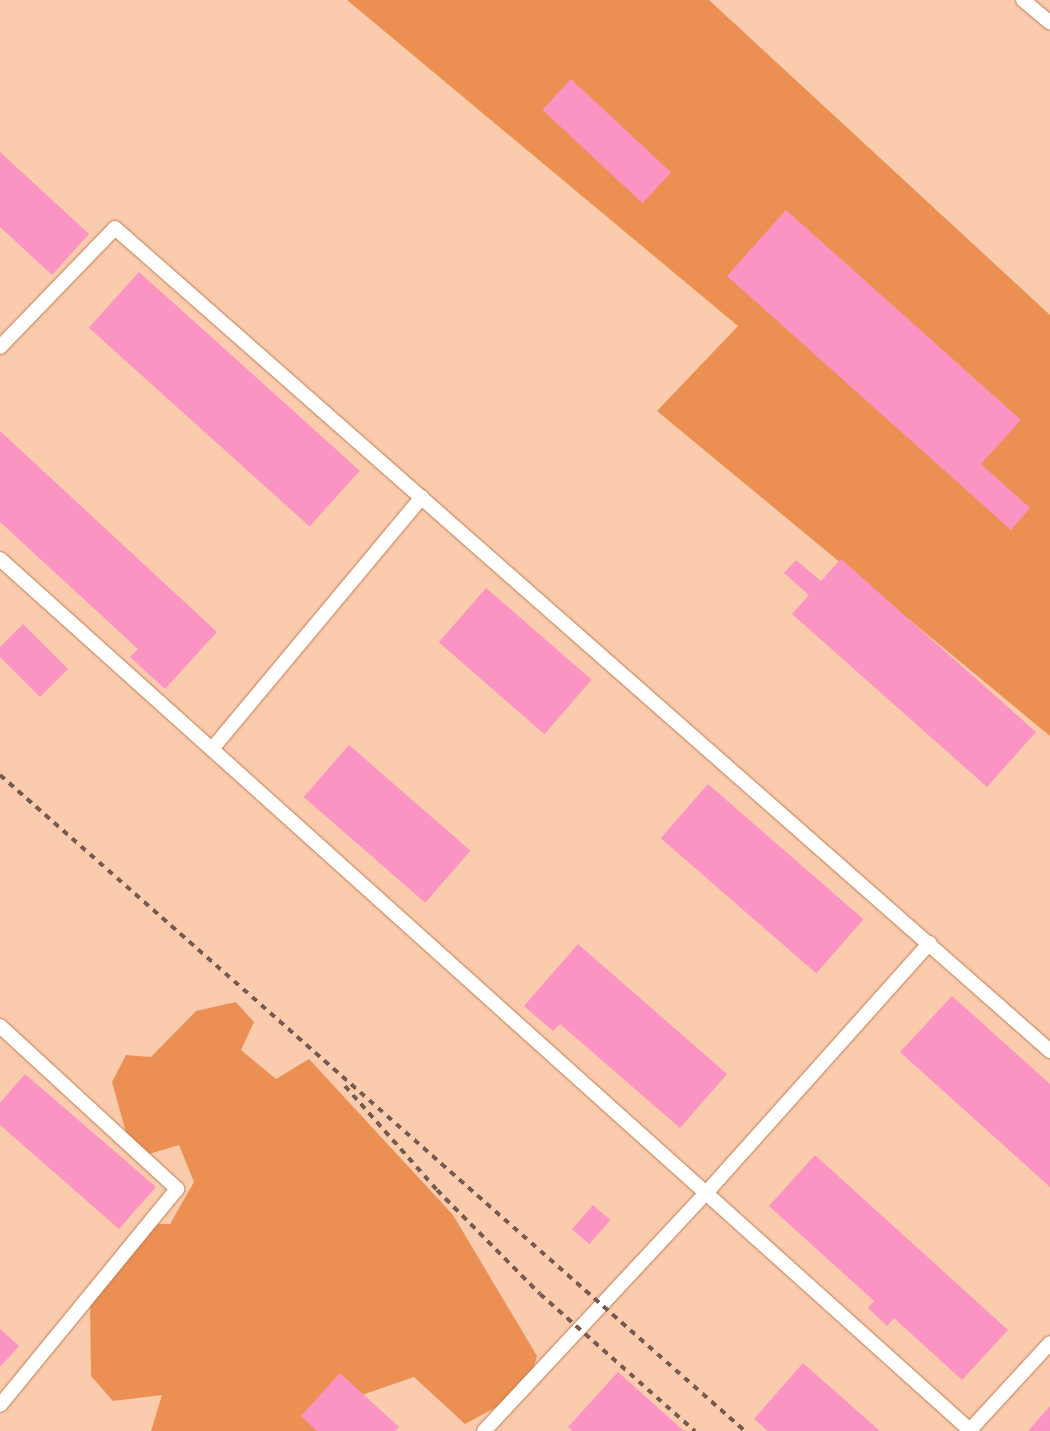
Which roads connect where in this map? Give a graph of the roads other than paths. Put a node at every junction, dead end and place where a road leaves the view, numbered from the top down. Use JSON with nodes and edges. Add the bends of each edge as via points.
{"nodes":[{"id":1,"x":1023,"y":0,"type":"edge"},
{"id":2,"x":1050,"y":23,"type":"edge"},
{"id":3,"x":0,"y":347,"type":"edge"},
{"id":4,"x":422,"y":497,"type":"junction"},
{"id":5,"x":0,"y":559,"type":"edge"},
{"id":6,"x":212,"y":749,"type":"junction"},
{"id":7,"x":930,"y":943,"type":"junction"},
{"id":8,"x":0,"y":1026,"type":"edge"},
{"id":9,"x":1050,"y":1051,"type":"edge"},
{"id":10,"x":707,"y":1192,"type":"junction"},
{"id":11,"x":1050,"y":1343,"type":"edge"},
{"id":12,"x":0,"y":1405,"type":"edge"},
{"id":13,"x":484,"y":1431,"type":"edge"},
{"id":14,"x":970,"y":1431,"type":"edge"}],
"edges":[{"from":1,"to":2,"type":"lane"},
{"from":3,"to":4,"type":"lane","via":[[115,228]]},
{"from":4,"to":6,"type":"lane"},
{"from":4,"to":7,"type":"lane"},
{"from":5,"to":6,"type":"lane"},
{"from":6,"to":10,"type":"lane"},
{"from":7,"to":9,"type":"lane"},
{"from":7,"to":10,"type":"lane"},
{"from":8,"to":12,"type":"lane","via":[[178,1189]]},
{"from":10,"to":13,"type":"lane"},
{"from":10,"to":14,"type":"lane"},
{"from":11,"to":14,"type":"lane"}]}
